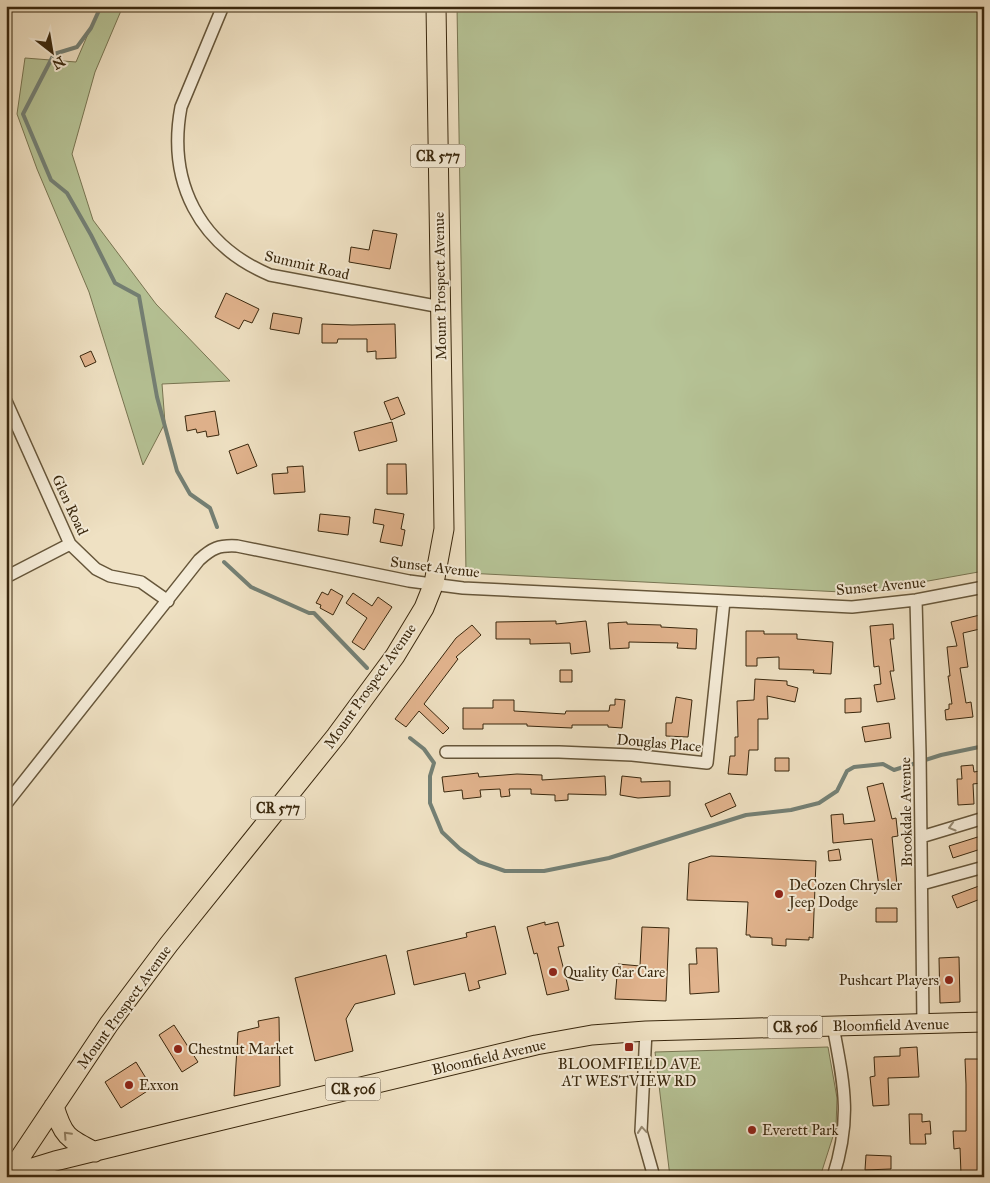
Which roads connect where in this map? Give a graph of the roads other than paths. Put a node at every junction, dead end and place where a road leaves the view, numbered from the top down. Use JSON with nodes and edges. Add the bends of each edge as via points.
{"nodes":[{"id":1,"x":223,"y":6,"type":"edge"},
{"id":2,"x":436,"y":6,"type":"edge"},
{"id":3,"x":441,"y":307,"type":"junction"},
{"id":4,"x":6,"y":401,"type":"edge"},
{"id":5,"x":70,"y":544,"type":"junction"},
{"id":6,"x":6,"y":577,"type":"edge"},
{"id":7,"x":434,"y":583,"type":"junction"},
{"id":8,"x":984,"y":587,"type":"edge"},
{"id":9,"x":916,"y":600,"type":"junction"},
{"id":10,"x":168,"y":601,"type":"junction"},
{"id":11,"x":724,"y":601,"type":"junction"},
{"id":12,"x":446,"y":752,"type":"dead end"},
{"id":13,"x":6,"y":804,"type":"edge"},
{"id":14,"x":984,"y":818,"type":"edge"},
{"id":15,"x":921,"y":836,"type":"junction"},
{"id":16,"x":984,"y":867,"type":"edge"},
{"id":17,"x":922,"y":884,"type":"junction"},
{"id":18,"x":984,"y":1022,"type":"edge"},
{"id":19,"x":923,"y":1024,"type":"junction"},
{"id":20,"x":833,"y":1026,"type":"junction"},
{"id":21,"x":646,"y":1031,"type":"junction"},
{"id":22,"x":54,"y":1106,"type":"junction"},
{"id":23,"x":95,"y":1152,"type":"junction"},
{"id":24,"x":7,"y":1176,"type":"edge"},
{"id":25,"x":654,"y":1177,"type":"edge"},
{"id":26,"x":833,"y":1177,"type":"edge"}],
"edges":[{"from":1,"to":3,"type":"street","name":"Summit Road","via":[[181,107],[177,129],[182,181],[202,222],[232,254],[270,275]]},
{"from":2,"to":3,"type":"main road","name":"Mount Prospect Avenue","number":"CR 577"},
{"from":3,"to":7,"type":"main road","name":"Mount Prospect Avenue","number":"CR 577","via":[[444,529]]},
{"from":4,"to":5,"type":"street","name":"Glen Road"},
{"from":5,"to":6,"type":"street"},
{"from":5,"to":10,"type":"street","name":"Glen Road","via":[[96,569],[110,576],[141,582]]},
{"from":7,"to":10,"type":"street","name":"Sunset Avenue","via":[[228,546],[209,550]]},
{"from":7,"to":11,"type":"street","name":"Sunset Avenue","via":[[462,588]]},
{"from":7,"to":22,"type":"main road","name":"Mount Prospect Avenue","number":"CR 577","via":[[424,608],[395,656],[336,736],[163,951]]},
{"from":8,"to":9,"type":"street","name":"Sunset Avenue"},
{"from":9,"to":11,"type":"street","name":"Sunset Avenue","via":[[852,607]]},
{"from":9,"to":15,"type":"street","name":"Brookdale Avenue"},
{"from":10,"to":13,"type":"street","name":"Sunset Avenue"},
{"from":11,"to":12,"type":"street","name":"Douglas Place","via":[[707,763],[632,755]]},
{"from":14,"to":15,"type":"street","one_way":true},
{"from":15,"to":17,"type":"street","name":"Brookdale Avenue"},
{"from":16,"to":17,"type":"street"},
{"from":17,"to":19,"type":"street","name":"Brookdale Avenue"},
{"from":18,"to":19,"type":"main road","name":"Bloomfield Avenue","number":"CR 506"},
{"from":19,"to":20,"type":"main road","name":"Bloomfield Avenue","number":"CR 506"},
{"from":20,"to":21,"type":"main road","name":"Bloomfield Avenue","number":"CR 506"},
{"from":20,"to":26,"type":"street","via":[[846,1105],[842,1146]]},
{"from":21,"to":23,"type":"main road","name":"Bloomfield Avenue","number":"CR 506","via":[[592,1035],[536,1045]]},
{"from":25,"to":21,"type":"street","one_way":true,"via":[[641,1131]]},
{"from":23,"to":22,"type":"main road","one_way":true,"via":[[73,1141],[63,1131]]},
{"from":22,"to":24,"type":"main road","name":"Mount Prospect Avenue","number":"CR 577"},
{"from":23,"to":24,"type":"main road","name":"Bloomfield Avenue","number":"CR 506"}]}
